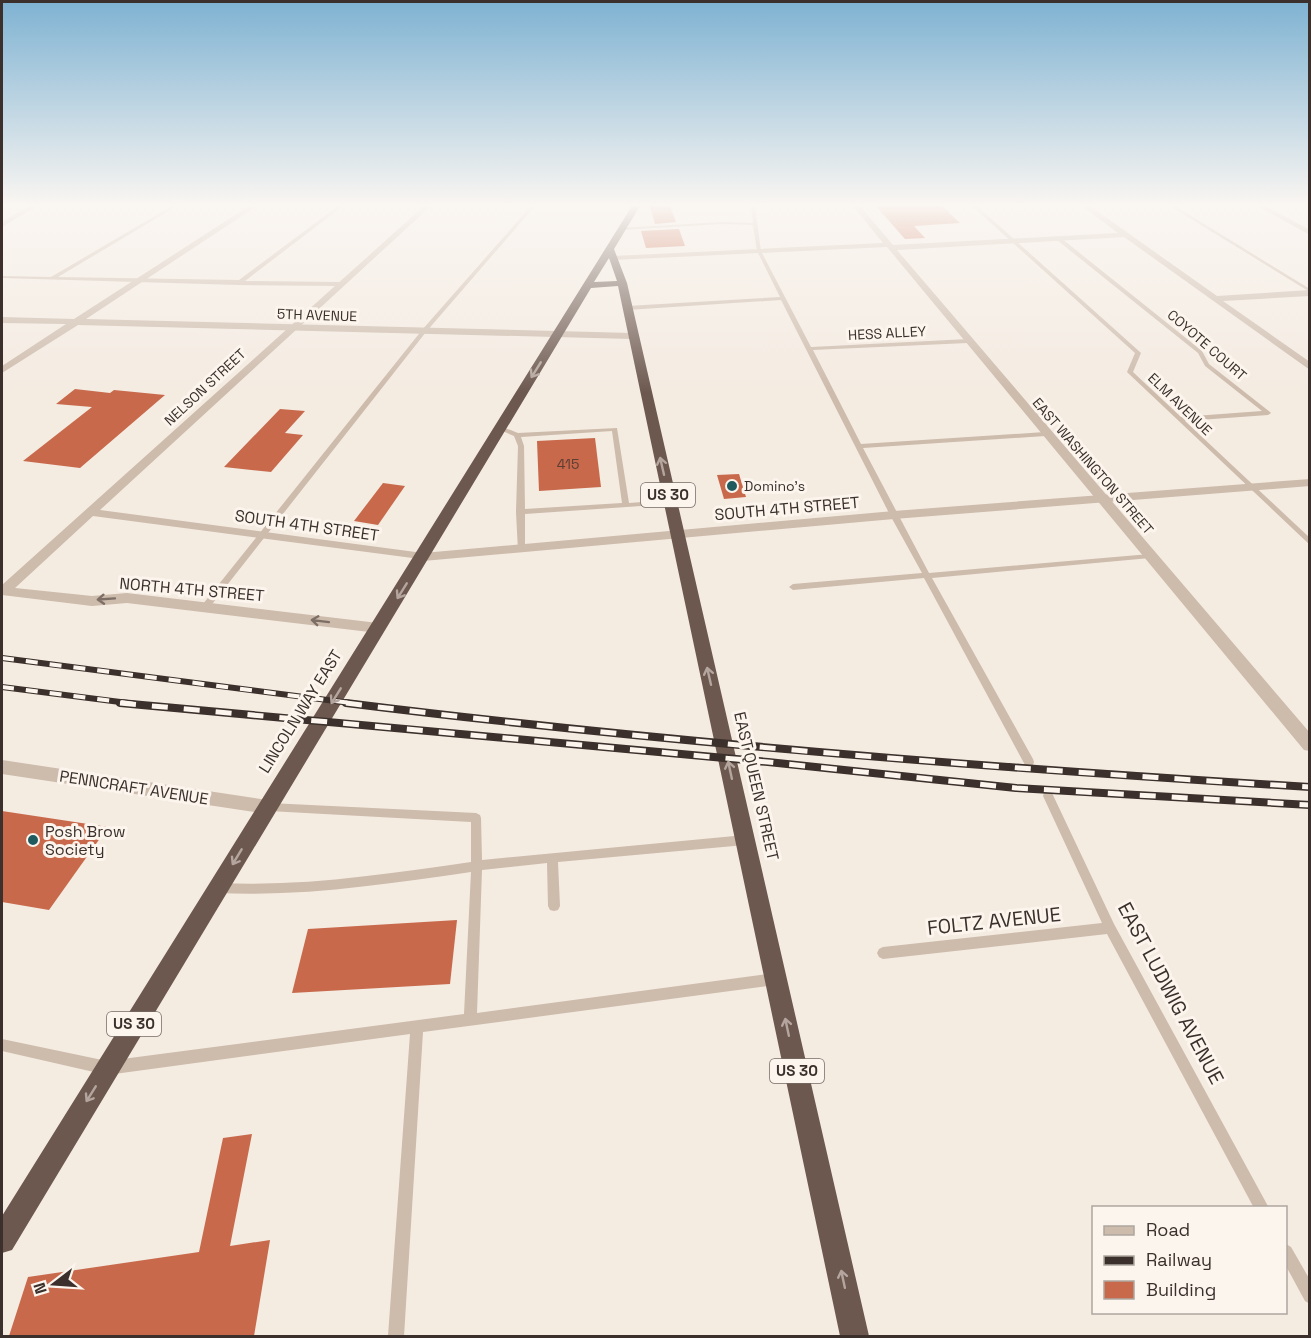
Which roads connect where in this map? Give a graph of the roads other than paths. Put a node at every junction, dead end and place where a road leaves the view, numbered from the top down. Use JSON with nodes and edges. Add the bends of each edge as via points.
{"nodes":[{"id":1,"x":68,"y":268,"type":"edge"},
{"id":2,"x":158,"y":268,"type":"edge"},
{"id":3,"x":258,"y":268,"type":"edge"},
{"id":4,"x":358,"y":268,"type":"edge"},
{"id":5,"x":479,"y":268,"type":"edge"},
{"id":6,"x":599,"y":268,"type":"edge"},
{"id":7,"x":617,"y":268,"type":"edge"},
{"id":8,"x":768,"y":268,"type":"edge"},
{"id":9,"x":908,"y":268,"type":"edge"},
{"id":10,"x":1044,"y":268,"type":"edge"},
{"id":11,"x":1096,"y":268,"type":"edge"},
{"id":12,"x":1173,"y":268,"type":"edge"},
{"id":13,"x":1272,"y":268,"type":"edge"},
{"id":14,"x":2,"y":276,"type":"edge"},
{"id":15,"x":52,"y":278,"type":"junction"},
{"id":16,"x":139,"y":281,"type":"junction"},
{"id":17,"x":239,"y":283,"type":"junction"},
{"id":18,"x":622,"y":283,"type":"junction"},
{"id":19,"x":340,"y":284,"type":"junction"},
{"id":20,"x":586,"y":285,"type":"junction"},
{"id":21,"x":1310,"y":292,"type":"edge"},
{"id":22,"x":783,"y":298,"type":"junction"},
{"id":23,"x":1215,"y":299,"type":"junction"},
{"id":24,"x":627,"y":308,"type":"junction"},
{"id":25,"x":2,"y":320,"type":"edge"},
{"id":26,"x":76,"y":322,"type":"junction"},
{"id":27,"x":292,"y":328,"type":"junction"},
{"id":28,"x":424,"y":331,"type":"junction"},
{"id":29,"x":557,"y":335,"type":"junction"},
{"id":30,"x":632,"y":336,"type":"junction"},
{"id":31,"x":968,"y":341,"type":"junction"},
{"id":32,"x":808,"y":349,"type":"junction"},
{"id":33,"x":1310,"y":367,"type":"edge"},
{"id":34,"x":2,"y":370,"type":"edge"},
{"id":35,"x":1179,"y":419,"type":"junction"},
{"id":36,"x":500,"y":428,"type":"junction"},
{"id":37,"x":1046,"y":434,"type":"junction"},
{"id":38,"x":517,"y":435,"type":"junction"},
{"id":39,"x":859,"y":446,"type":"junction"},
{"id":40,"x":1310,"y":482,"type":"edge"},
{"id":41,"x":1248,"y":487,"type":"junction"},
{"id":42,"x":1100,"y":497,"type":"junction"},
{"id":43,"x":670,"y":502,"type":"junction"},
{"id":44,"x":626,"y":505,"type":"junction"},
{"id":45,"x":91,"y":512,"type":"junction"},
{"id":46,"x":520,"y":512,"type":"junction"},
{"id":47,"x":894,"y":515,"type":"junction"},
{"id":48,"x":678,"y":535,"type":"junction"},
{"id":49,"x":263,"y":536,"type":"junction"},
{"id":50,"x":1310,"y":543,"type":"edge"},
{"id":51,"x":520,"y":549,"type":"junction"},
{"id":52,"x":1150,"y":556,"type":"junction"},
{"id":53,"x":423,"y":557,"type":"junction"},
{"id":54,"x":927,"y":575,"type":"junction"},
{"id":55,"x":794,"y":587,"type":"dead end"},
{"id":56,"x":2,"y":591,"type":"edge"},
{"id":57,"x":206,"y":606,"type":"junction"},
{"id":58,"x":378,"y":628,"type":"junction"},
{"id":59,"x":1310,"y":744,"type":"edge"},
{"id":60,"x":1029,"y":762,"type":"dead end"},
{"id":61,"x":2,"y":767,"type":"edge"},
{"id":62,"x":1048,"y":796,"type":"dead end"},
{"id":63,"x":267,"y":807,"type":"junction"},
{"id":64,"x":745,"y":840,"type":"junction"},
{"id":65,"x":552,"y":858,"type":"junction"},
{"id":66,"x":477,"y":866,"type":"junction"},
{"id":67,"x":218,"y":888,"type":"junction"},
{"id":68,"x":554,"y":906,"type":"dead end"},
{"id":69,"x":1110,"y":928,"type":"junction"},
{"id":70,"x":883,"y":953,"type":"dead end"},
{"id":71,"x":776,"y":979,"type":"junction"},
{"id":72,"x":470,"y":1020,"type":"junction"},
{"id":73,"x":417,"y":1028,"type":"junction"},
{"id":74,"x":2,"y":1045,"type":"edge"},
{"id":75,"x":107,"y":1068,"type":"junction"},
{"id":76,"x":1261,"y":1206,"type":"edge"},
{"id":77,"x":2,"y":1240,"type":"edge"},
{"id":78,"x":1287,"y":1254,"type":"edge"},
{"id":79,"x":1310,"y":1296,"type":"edge"},
{"id":80,"x":396,"y":1336,"type":"edge"},
{"id":81,"x":855,"y":1336,"type":"edge"}],
"edges":[{"from":1,"to":15,"type":"lane"},
{"from":2,"to":16,"type":"street"},
{"from":3,"to":17,"type":"lane"},
{"from":4,"to":19,"type":"street","name":"NELSON STREET"},
{"from":5,"to":28,"type":"lane"},
{"from":6,"to":20,"type":"highway","name":"LINCOLN WAY EAST","number":"US 30"},
{"from":7,"to":18,"type":"highway","name":"EAST QUEEN STREET","number":"US 30"},
{"from":8,"to":22,"type":"lane"},
{"from":9,"to":31,"type":"street","name":"EAST WASHINGTON STREET"},
{"from":10,"to":35,"type":"lane","name":"ELM AVENUE","via":[[1138,353],[1130,372]]},
{"from":11,"to":35,"type":"lane","name":"COYOTE COURT","via":[[1200,352],[1208,365],[1268,414]]},
{"from":12,"to":23,"type":"street"},
{"from":13,"to":21,"type":"lane"},
{"from":14,"to":15,"type":"lane"},
{"from":15,"to":16,"type":"lane"},
{"from":16,"to":17,"type":"lane"},
{"from":16,"to":26,"type":"street"},
{"from":17,"to":19,"type":"lane"},
{"from":18,"to":20,"type":"highway"},
{"from":18,"to":24,"type":"highway","name":"EAST QUEEN STREET","number":"US 30"},
{"from":19,"to":27,"type":"street","name":"NELSON STREET"},
{"from":20,"to":29,"type":"highway","name":"LINCOLN WAY EAST","number":"US 30"},
{"from":21,"to":23,"type":"street"},
{"from":22,"to":24,"type":"lane"},
{"from":22,"to":32,"type":"lane"},
{"from":23,"to":33,"type":"street"},
{"from":24,"to":30,"type":"highway","name":"EAST QUEEN STREET","number":"US 30"},
{"from":25,"to":26,"type":"street","name":"5TH AVENUE"},
{"from":26,"to":27,"type":"street","name":"5TH AVENUE"},
{"from":26,"to":34,"type":"street"},
{"from":27,"to":28,"type":"street","name":"5TH AVENUE"},
{"from":27,"to":45,"type":"street","name":"NELSON STREET"},
{"from":28,"to":29,"type":"street","name":"5TH AVENUE"},
{"from":28,"to":49,"type":"lane"},
{"from":29,"to":30,"type":"street","name":"5TH AVENUE"},
{"from":29,"to":36,"type":"highway","name":"LINCOLN WAY EAST","number":"US 30","one_way":true},
{"from":43,"to":30,"type":"highway","name":"EAST QUEEN STREET","number":"US 30","one_way":true},
{"from":31,"to":32,"type":"lane","name":"HESS ALLEY"},
{"from":31,"to":37,"type":"street","name":"EAST WASHINGTON STREET"},
{"from":32,"to":39,"type":"lane"},
{"from":35,"to":41,"type":"lane","name":"ELM AVENUE"},
{"from":36,"to":38,"type":"lane"},
{"from":36,"to":53,"type":"highway","name":"LINCOLN WAY EAST","number":"US 30"},
{"from":37,"to":39,"type":"lane"},
{"from":37,"to":42,"type":"street","name":"EAST WASHINGTON STREET"},
{"from":38,"to":44,"type":"lane","via":[[615,429]]},
{"from":38,"to":46,"type":"lane"},
{"from":39,"to":47,"type":"lane"},
{"from":40,"to":41,"type":"street","name":"SOUTH 4TH STREET"},
{"from":41,"to":42,"type":"street","name":"SOUTH 4TH STREET"},
{"from":41,"to":50,"type":"lane","name":"ELM AVENUE"},
{"from":42,"to":47,"type":"street","name":"SOUTH 4TH STREET"},
{"from":42,"to":52,"type":"street","name":"EAST WASHINGTON STREET"},
{"from":43,"to":44,"type":"lane"},
{"from":43,"to":48,"type":"highway","name":"EAST QUEEN STREET","number":"US 30"},
{"from":44,"to":46,"type":"lane"},
{"from":45,"to":49,"type":"street","name":"SOUTH 4TH STREET"},
{"from":45,"to":56,"type":"street","name":"NELSON STREET"},
{"from":46,"to":51,"type":"lane"},
{"from":47,"to":48,"type":"street","name":"SOUTH 4TH STREET"},
{"from":47,"to":54,"type":"lane"},
{"from":48,"to":51,"type":"street","name":"SOUTH 4TH STREET"},
{"from":64,"to":48,"type":"highway","name":"EAST QUEEN STREET","number":"US 30","one_way":true},
{"from":49,"to":53,"type":"street","name":"SOUTH 4TH STREET"},
{"from":49,"to":57,"type":"lane"},
{"from":51,"to":53,"type":"street","name":"SOUTH 4TH STREET"},
{"from":52,"to":54,"type":"lane"},
{"from":52,"to":59,"type":"street","name":"EAST WASHINGTON STREET"},
{"from":53,"to":58,"type":"highway","name":"LINCOLN WAY EAST","number":"US 30","one_way":true},
{"from":54,"to":55,"type":"lane"},
{"from":54,"to":60,"type":"lane"},
{"from":57,"to":56,"type":"street","name":"NORTH 4TH STREET","one_way":true},
{"from":58,"to":57,"type":"street","name":"NORTH 4TH STREET","one_way":true},
{"from":58,"to":63,"type":"highway","name":"LINCOLN WAY EAST","number":"US 30","one_way":true},
{"from":61,"to":63,"type":"street","name":"PENNCRAFT AVENUE"},
{"from":62,"to":69,"type":"lane","name":"EAST LUDWIG AVENUE"},
{"from":63,"to":66,"type":"lane","via":[[476,818]]},
{"from":63,"to":67,"type":"highway","name":"LINCOLN WAY EAST","number":"US 30","one_way":true},
{"from":64,"to":65,"type":"lane"},
{"from":64,"to":71,"type":"highway","name":"EAST QUEEN STREET","number":"US 30"},
{"from":65,"to":66,"type":"lane"},
{"from":65,"to":68,"type":"lane"},
{"from":66,"to":67,"type":"lane","via":[[312,890],[261,892]]},
{"from":66,"to":72,"type":"lane"},
{"from":67,"to":75,"type":"highway","name":"LINCOLN WAY EAST","number":"US 30"},
{"from":69,"to":70,"type":"lane","name":"FOLTZ AVENUE"},
{"from":69,"to":76,"type":"lane","name":"EAST LUDWIG AVENUE"},
{"from":71,"to":72,"type":"lane"},
{"from":81,"to":71,"type":"highway","name":"EAST QUEEN STREET","number":"US 30","one_way":true},
{"from":72,"to":73,"type":"lane"},
{"from":73,"to":75,"type":"lane"},
{"from":73,"to":80,"type":"lane"},
{"from":74,"to":75,"type":"lane"},
{"from":75,"to":77,"type":"highway","name":"LINCOLN WAY EAST","number":"US 30","one_way":true},
{"from":78,"to":79,"type":"lane"}]}
